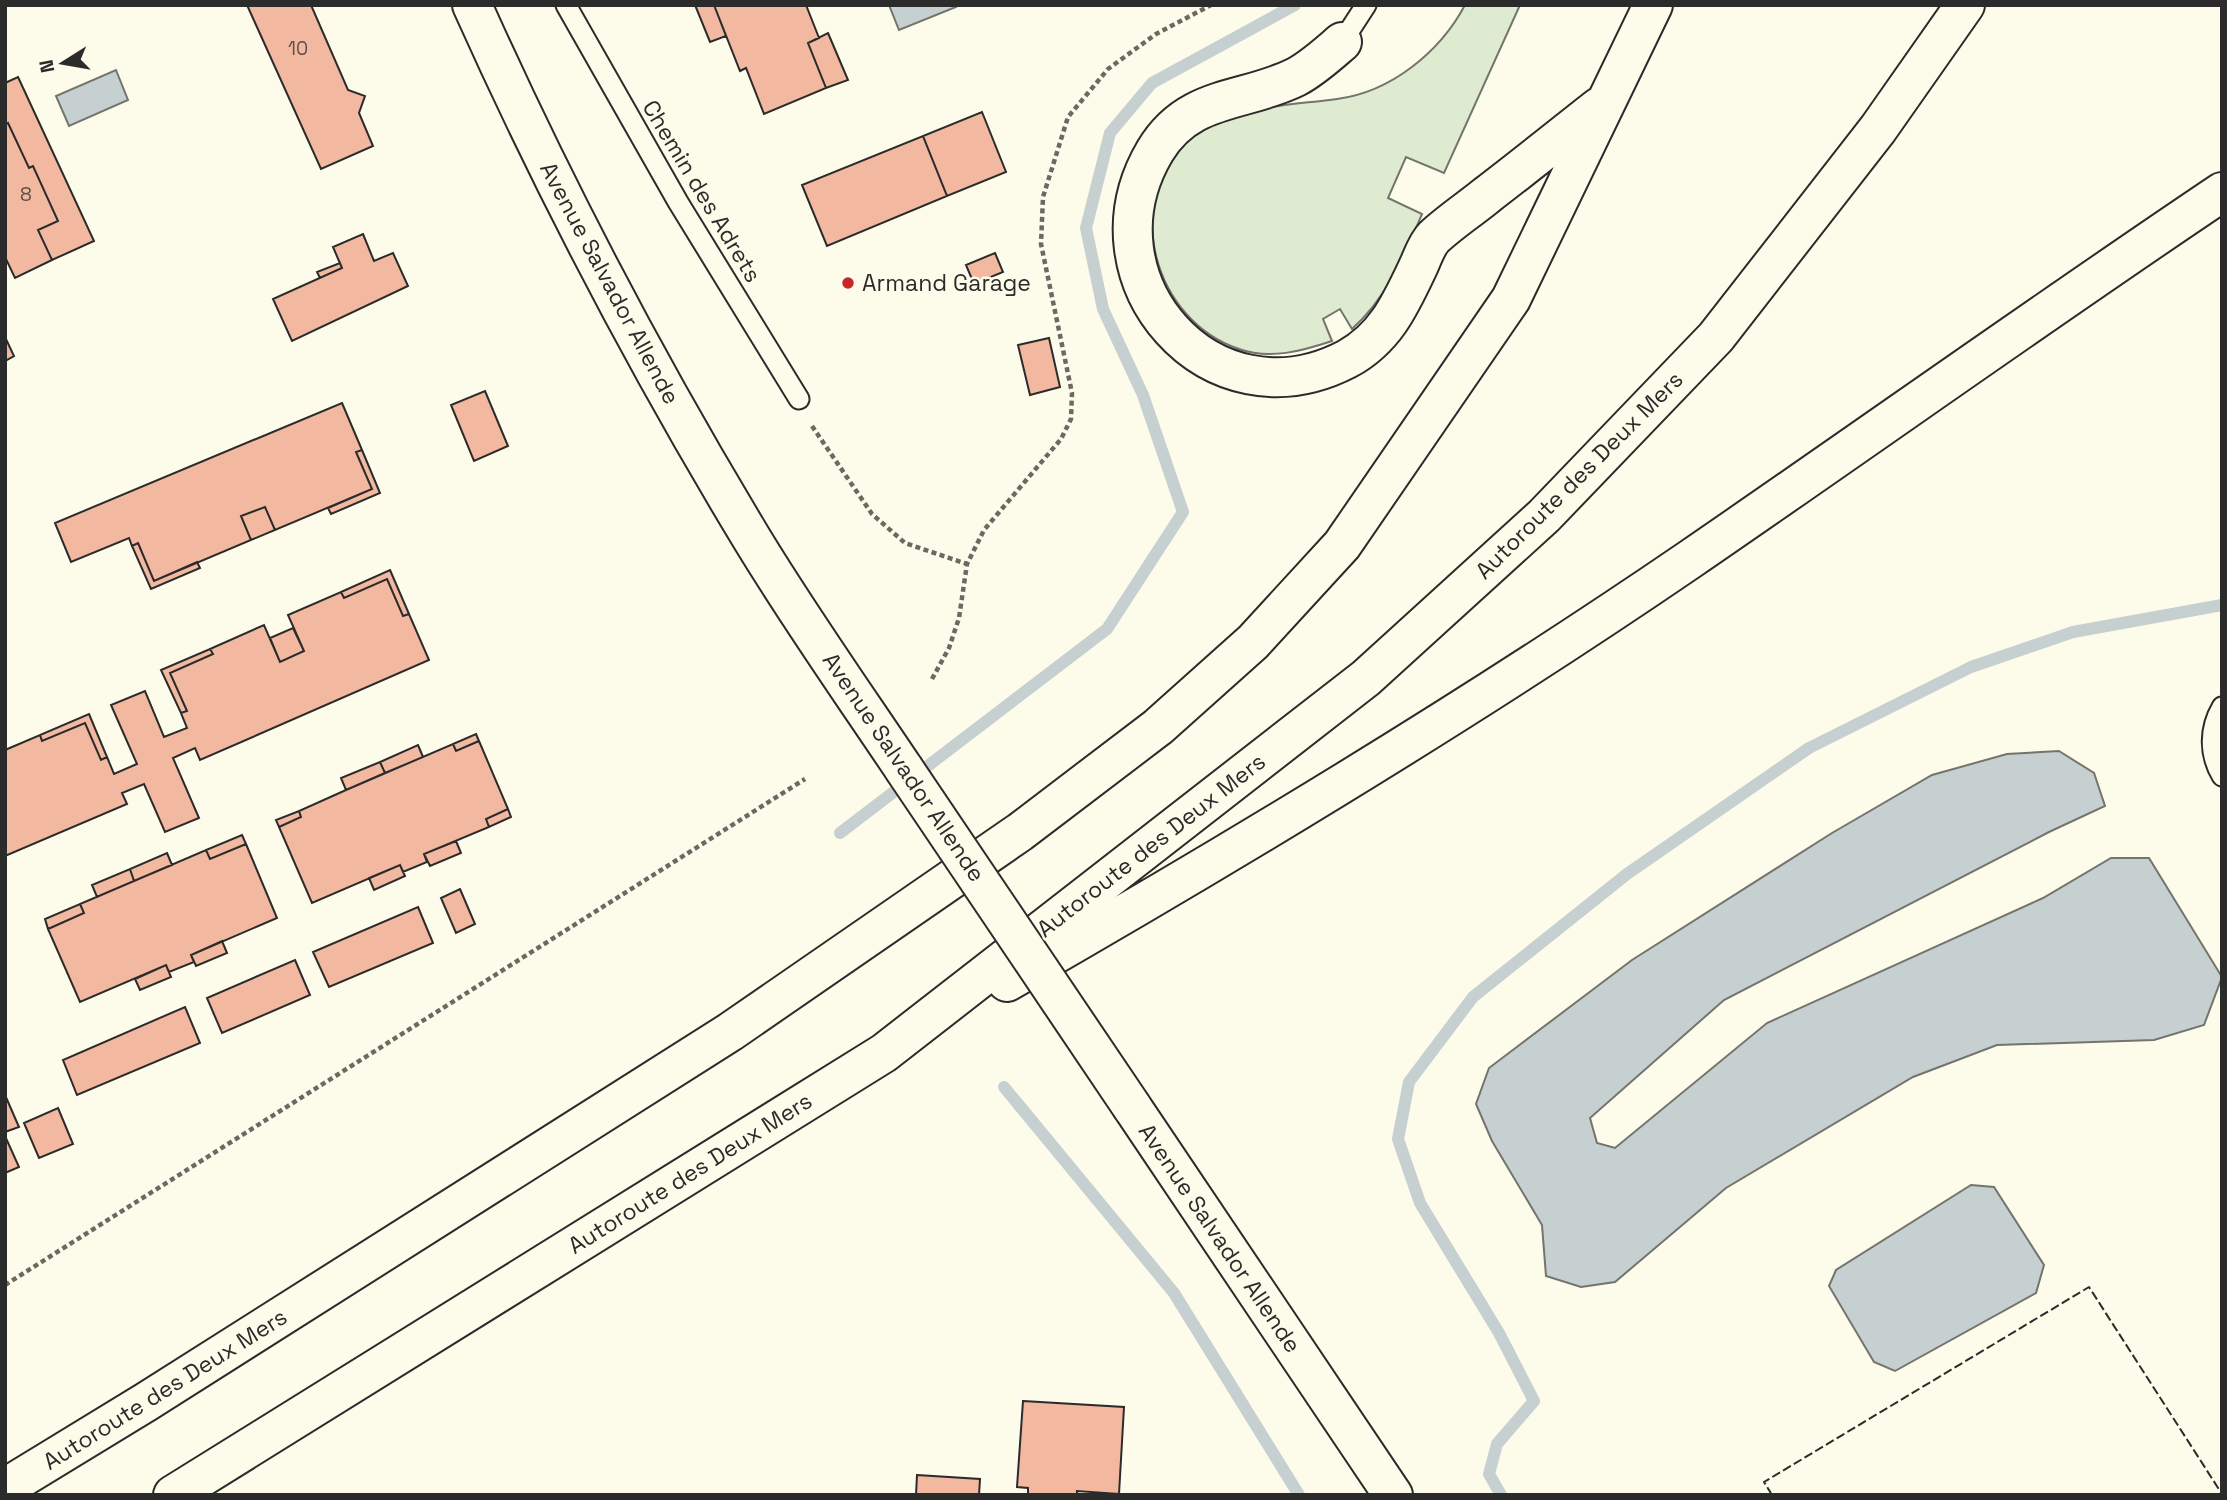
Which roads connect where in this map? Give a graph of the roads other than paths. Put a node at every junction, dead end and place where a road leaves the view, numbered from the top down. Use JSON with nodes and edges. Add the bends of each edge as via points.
{"nodes":[{"id":1,"x":472,"y":5,"type":"edge"},
{"id":2,"x":566,"y":5,"type":"edge"},
{"id":3,"x":1366,"y":5,"type":"edge"},
{"id":4,"x":1653,"y":5,"type":"edge"},
{"id":5,"x":1965,"y":5,"type":"edge"},
{"id":6,"x":1342,"y":42,"type":"joint"},
{"id":7,"x":1606,"y":101,"type":"junction"},
{"id":8,"x":2222,"y":191,"type":"edge"},
{"id":9,"x":799,"y":399,"type":"road end"},
{"id":10,"x":2222,"y":708,"type":"edge"},
{"id":11,"x":2222,"y":776,"type":"edge"},
{"id":12,"x":884,"y":1053,"type":"junction"},
{"id":13,"x":5,"y":1488,"type":"edge"},
{"id":14,"x":173,"y":1495,"type":"edge"},
{"id":15,"x":1393,"y":1495,"type":"edge"}],
"edges":[{"from":1,"to":15,"type":"main road","name":"Avenue Salvador Allende","bridge":true,"via":[[526,125],[648,359],[753,541]]},
{"from":2,"to":9,"type":"lane","name":"Chemin des Adrets","via":[[678,202]]},
{"from":3,"to":6,"type":"lane"},
{"from":4,"to":7,"type":"main road","name":"Autoroute des Deux Mers"},
{"from":5,"to":12,"type":"main road","name":"Autoroute des Deux Mers","via":[[1878,129],[1716,337],[1544,516],[1366,678]]},
{"from":6,"to":7,"type":"main road","via":[[1296,77],[1229,97],[1178,123],[1156,149],[1142,177],[1133,247],[1140,283],[1154,307],[1193,349],[1221,367],[1247,376],[1284,378],[1318,371],[1368,345],[1392,321],[1431,239]]},
{"from":7,"to":13,"type":"main road","name":"Autoroute des Deux Mers","via":[[1511,299],[1365,513],[1342,545],[1253,642],[1158,727],[1020,832],[730,1032]]},
{"from":8,"to":12,"type":"main road","via":[[1687,562],[1193,875]]},
{"from":10,"to":11,"type":"lane","via":[[2211,743]]},
{"from":12,"to":14,"type":"main road","name":"Autoroute des Deux Mers"}]}
